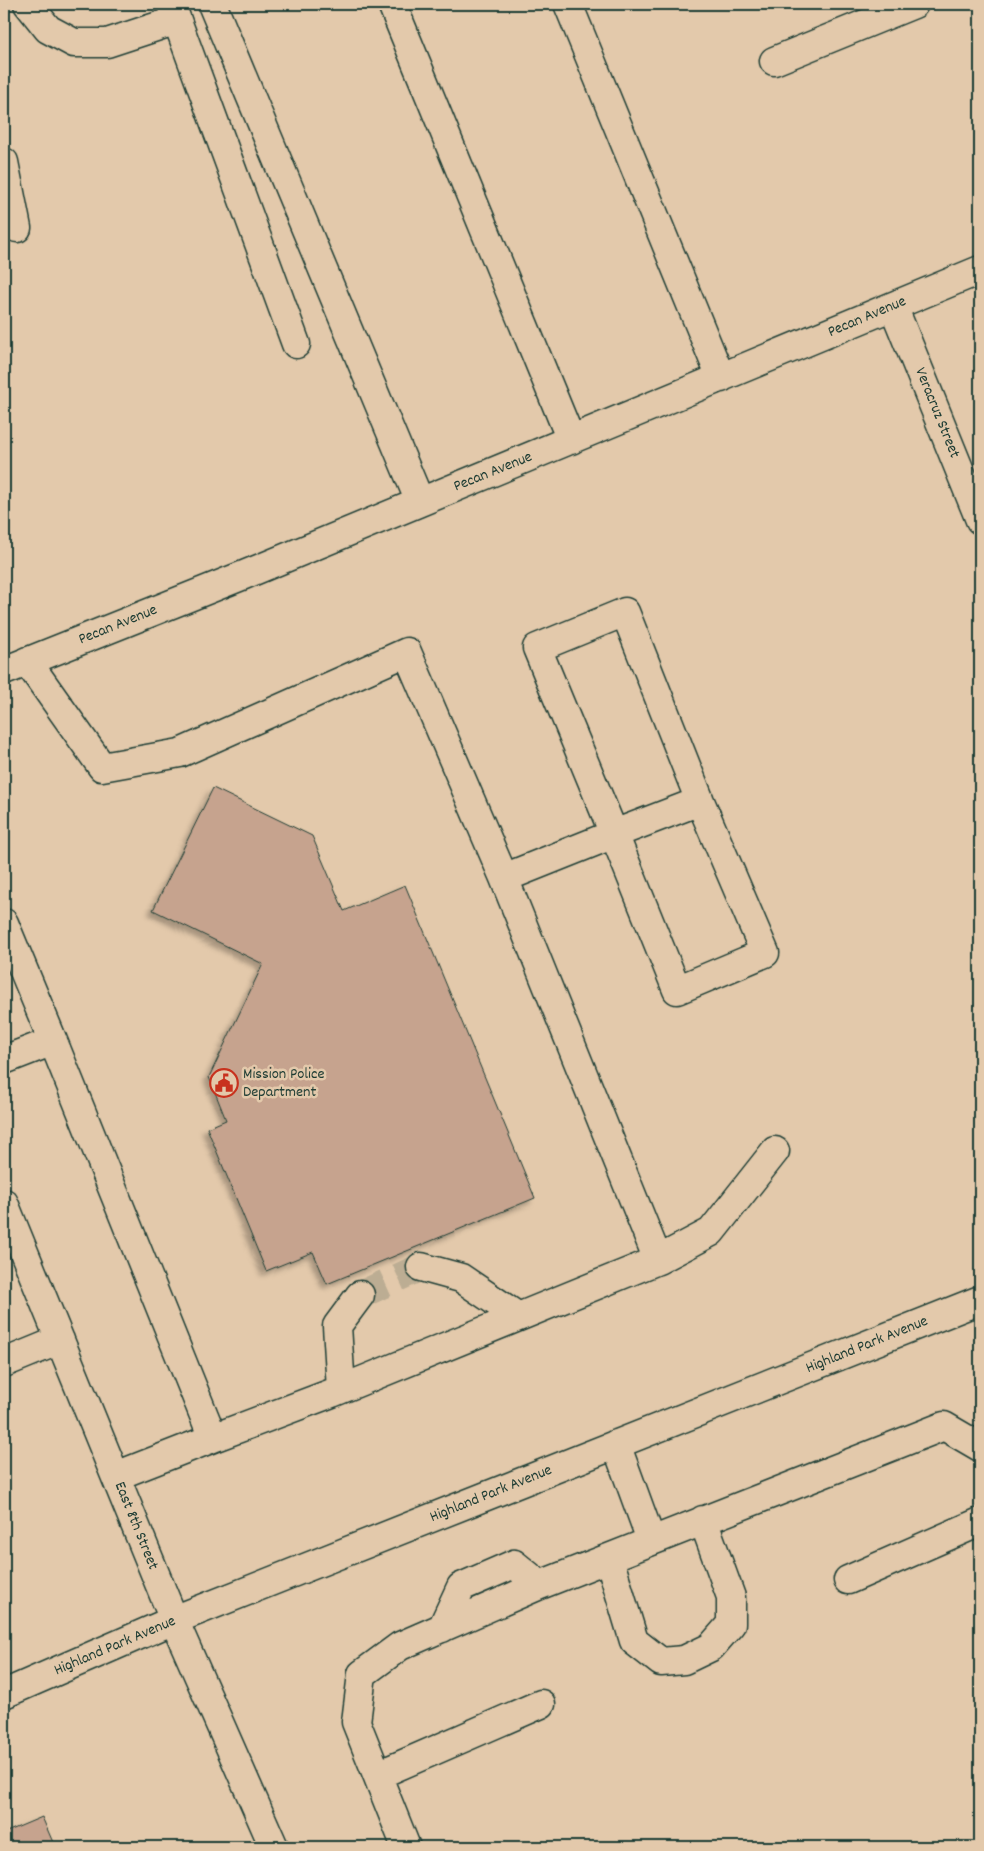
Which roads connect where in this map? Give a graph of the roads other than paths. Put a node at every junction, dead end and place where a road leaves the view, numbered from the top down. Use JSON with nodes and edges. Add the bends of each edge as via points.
{"nodes":[{"id":1,"x":28,"y":4,"type":"edge"},
{"id":2,"x":212,"y":4,"type":"edge"},
{"id":3,"x":392,"y":4,"type":"edge"},
{"id":4,"x":568,"y":4,"type":"edge"},
{"id":5,"x":914,"y":4,"type":"edge"},
{"id":6,"x":174,"y":12,"type":"edge"},
{"id":7,"x":774,"y":61,"type":"dead end"},
{"id":8,"x":4,"y":162,"type":"edge"},
{"id":9,"x":17,"y":228,"type":"dead end"},
{"id":10,"x":980,"y":270,"type":"edge"},
{"id":11,"x":893,"y":306,"type":"junction"},
{"id":12,"x":296,"y":344,"type":"dead end"},
{"id":13,"x":721,"y":378,"type":"junction"},
{"id":14,"x":571,"y":440,"type":"junction"},
{"id":15,"x":420,"y":502,"type":"junction"},
{"id":16,"x":980,"y":520,"type":"edge"},
{"id":17,"x":16,"y":666,"type":"edge"},
{"id":18,"x":700,"y":801,"type":"junction"},
{"id":19,"x":614,"y":834,"type":"junction"},
{"id":20,"x":504,"y":878,"type":"junction"},
{"id":21,"x":4,"y":923,"type":"edge"},
{"id":22,"x":53,"y":1041,"type":"junction"},
{"id":23,"x":4,"y":1060,"type":"edge"},
{"id":24,"x":775,"y":1151,"type":"dead end"},
{"id":25,"x":4,"y":1203,"type":"edge"},
{"id":26,"x":658,"y":1260,"type":"junction"},
{"id":27,"x":421,"y":1267,"type":"tunnel mouth"},
{"id":28,"x":360,"y":1295,"type":"tunnel mouth"},
{"id":29,"x":980,"y":1300,"type":"edge"},
{"id":30,"x":517,"y":1316,"type":"junction"},
{"id":31,"x":60,"y":1340,"type":"junction"},
{"id":32,"x":4,"y":1363,"type":"edge"},
{"id":33,"x":341,"y":1389,"type":"junction"},
{"id":34,"x":212,"y":1438,"type":"junction"},
{"id":35,"x":616,"y":1444,"type":"junction"},
{"id":36,"x":980,"y":1447,"type":"edge"},
{"id":37,"x":116,"y":1476,"type":"junction"},
{"id":38,"x":703,"y":1520,"type":"junction"},
{"id":39,"x":980,"y":1522,"type":"edge"},
{"id":40,"x":651,"y":1540,"type":"junction"},
{"id":41,"x":609,"y":1558,"type":"junction"},
{"id":42,"x":848,"y":1580,"type":"dead end"},
{"id":43,"x":174,"y":1620,"type":"junction"},
{"id":44,"x":4,"y":1694,"type":"edge"},
{"id":45,"x":540,"y":1704,"type":"dead end"},
{"id":46,"x":378,"y":1775,"type":"junction"},
{"id":47,"x":274,"y":1847,"type":"edge"},
{"id":48,"x":406,"y":1847,"type":"edge"}],
"edges":[{"from":1,"to":6,"type":"street","via":[[48,29],[74,43],[106,43]]},
{"from":2,"to":15,"type":"street"},
{"from":3,"to":14,"type":"street"},
{"from":4,"to":13,"type":"street"},
{"from":5,"to":7,"type":"street"},
{"from":6,"to":12,"type":"street"},
{"from":8,"to":9,"type":"street"},
{"from":10,"to":11,"type":"street","name":"Pecan Avenue"},
{"from":11,"to":13,"type":"street","name":"Pecan Avenue"},
{"from":11,"to":16,"type":"street","name":"Veracruz Street"},
{"from":13,"to":14,"type":"street","name":"Pecan Avenue"},
{"from":14,"to":15,"type":"street","name":"Pecan Avenue"},
{"from":15,"to":17,"type":"street","name":"Pecan Avenue"},
{"from":17,"to":20,"type":"street","via":[[102,767],[180,753],[407,652]]},
{"from":18,"to":19,"type":"street"},
{"from":18,"to":19,"type":"street","via":[[765,953],[677,990]]},
{"from":18,"to":19,"type":"street","via":[[625,612],[537,648]]},
{"from":19,"to":20,"type":"street"},
{"from":20,"to":26,"type":"street"},
{"from":21,"to":22,"type":"street"},
{"from":22,"to":23,"type":"street"},
{"from":22,"to":34,"type":"street"},
{"from":24,"to":26,"type":"street","via":[[711,1232]]},
{"from":25,"to":31,"type":"street","name":"East 8th Street"},
{"from":26,"to":30,"type":"street"},
{"from":27,"to":30,"type":"street","via":[[461,1278]]},
{"from":28,"to":33,"type":"street","via":[[337,1326]]},
{"from":29,"to":35,"type":"street","name":"Highland Park Avenue"},
{"from":30,"to":33,"type":"street"},
{"from":31,"to":32,"type":"street"},
{"from":31,"to":37,"type":"street","name":"East 8th Street"},
{"from":33,"to":34,"type":"street"},
{"from":34,"to":37,"type":"street"},
{"from":35,"to":40,"type":"street"},
{"from":35,"to":43,"type":"street","name":"Highland Park Avenue"},
{"from":36,"to":38,"type":"street","via":[[944,1426]]},
{"from":37,"to":43,"type":"street","name":"East 8th Street"},
{"from":38,"to":40,"type":"street"},
{"from":38,"to":41,"type":"street","via":[[730,1596],[731,1624],[711,1647],[684,1660],[661,1662],[634,1641]]},
{"from":39,"to":42,"type":"street"},
{"from":40,"to":41,"type":"street"},
{"from":41,"to":46,"type":"street","via":[[400,1646],[362,1674],[356,1722]]},
{"from":43,"to":44,"type":"street","name":"Highland Park Avenue"},
{"from":43,"to":47,"type":"street","name":"East 8th Street"},
{"from":45,"to":46,"type":"street"},
{"from":46,"to":48,"type":"street"}]}
